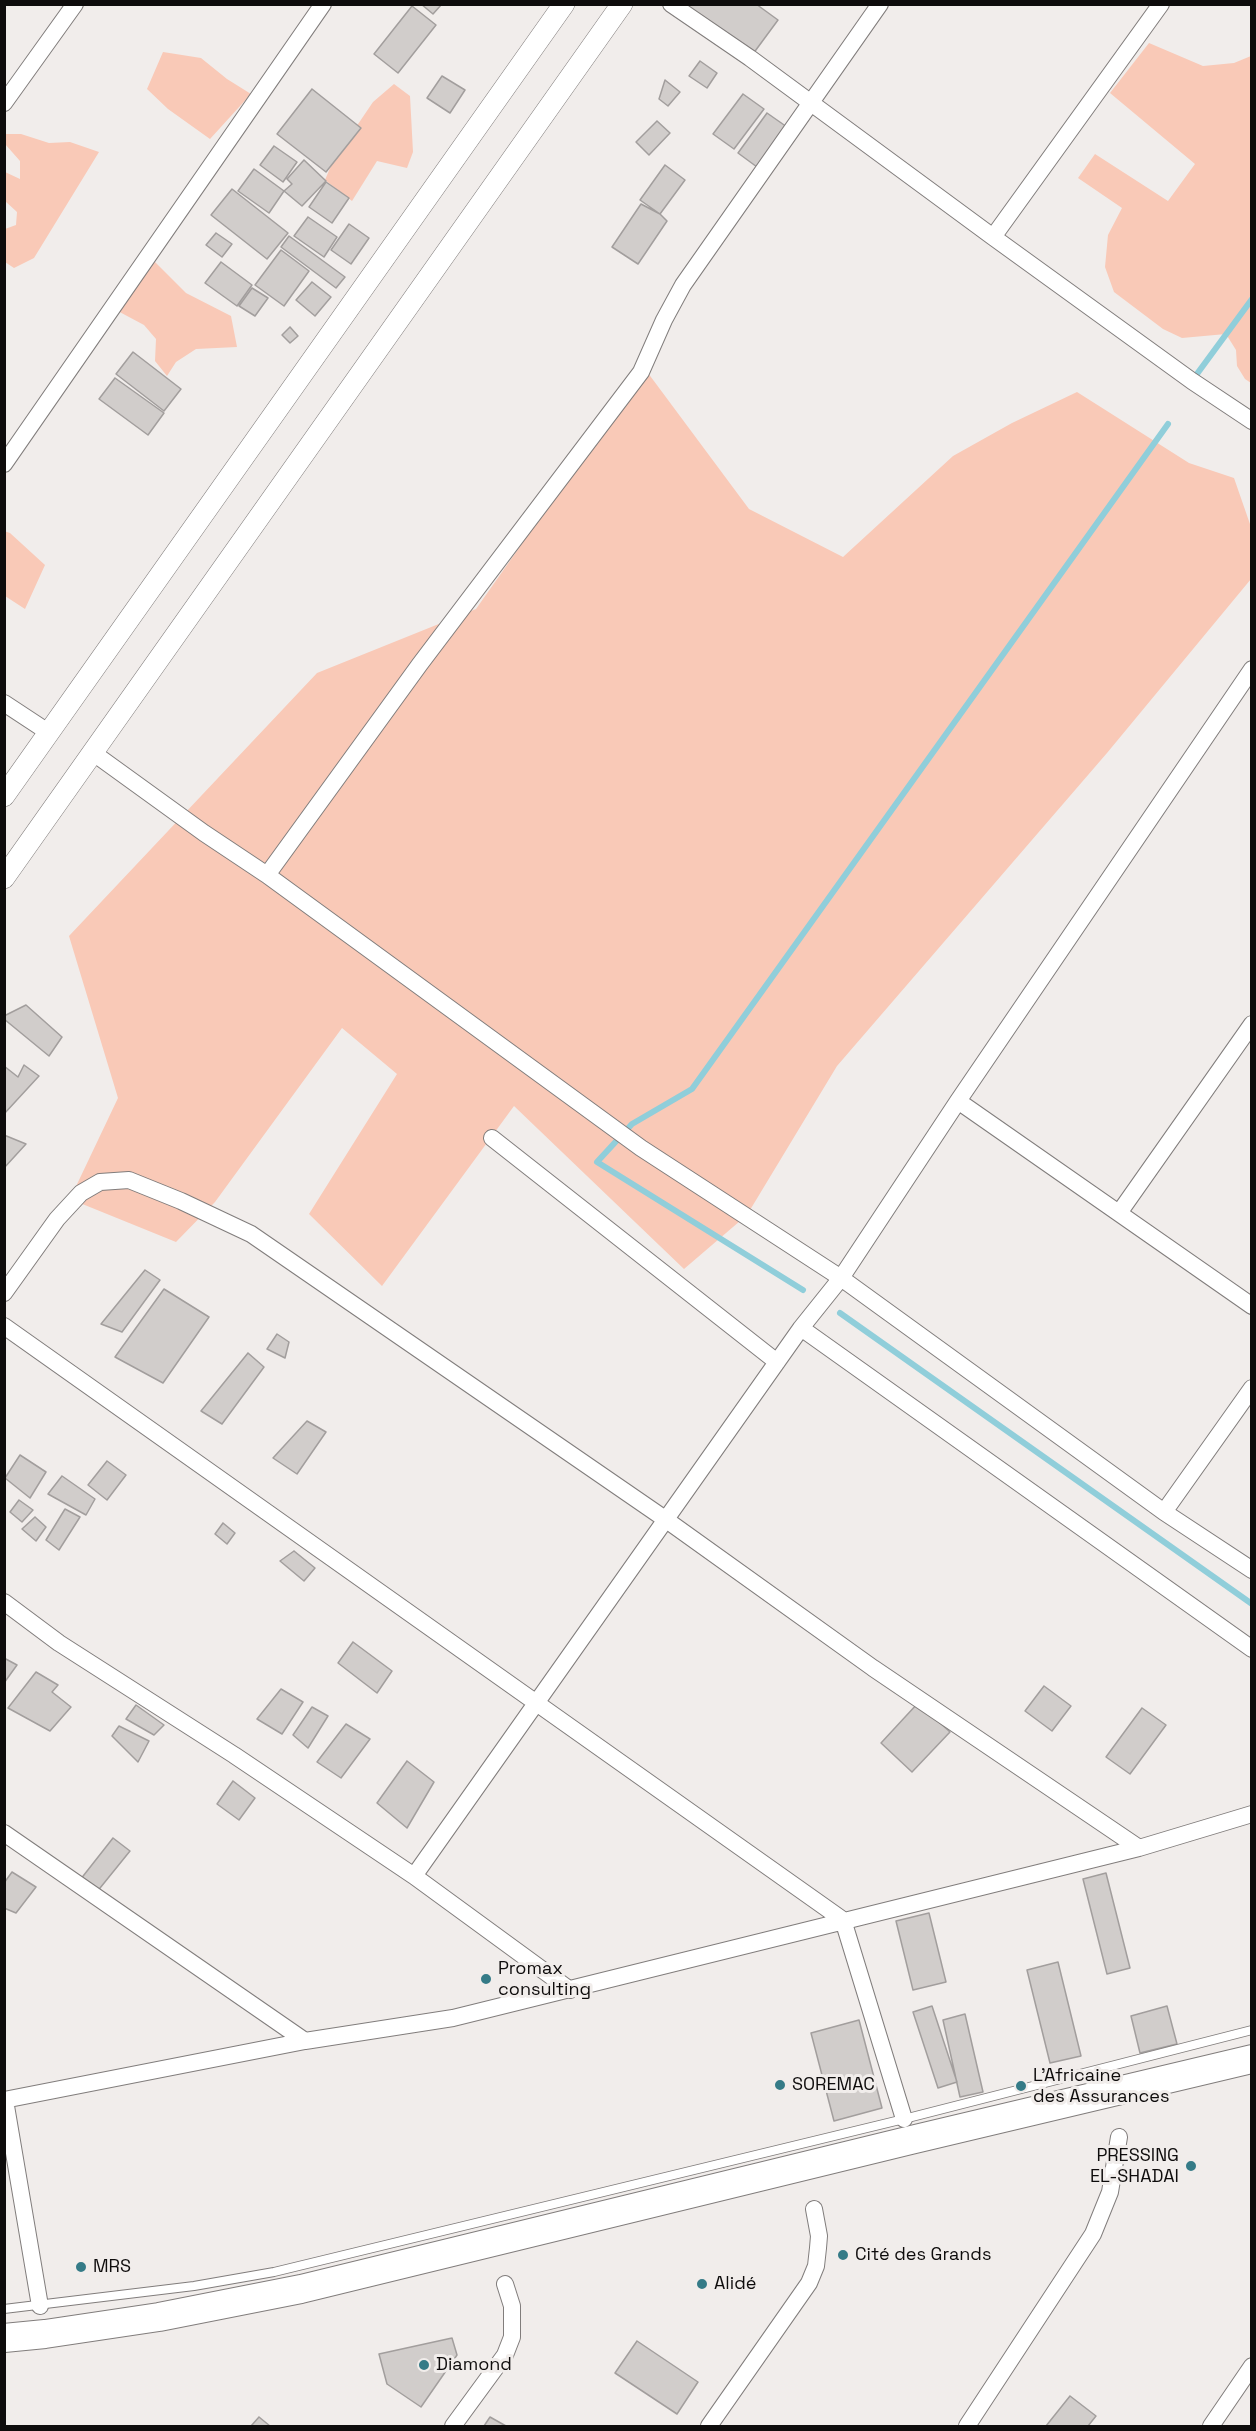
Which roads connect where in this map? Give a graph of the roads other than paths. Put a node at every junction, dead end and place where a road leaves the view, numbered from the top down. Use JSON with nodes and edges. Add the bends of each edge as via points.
{"nodes":[{"id":1,"x":75,"y":4,"type":"edge"},
{"id":2,"x":323,"y":4,"type":"edge"},
{"id":3,"x":564,"y":4,"type":"edge"},
{"id":4,"x":622,"y":4,"type":"edge"},
{"id":5,"x":671,"y":4,"type":"edge"},
{"id":6,"x":880,"y":4,"type":"edge"},
{"id":7,"x":1161,"y":4,"type":"edge"},
{"id":8,"x":4,"y":103,"type":"edge"},
{"id":9,"x":810,"y":105,"type":"junction"},
{"id":10,"x":993,"y":237,"type":"junction"},
{"id":11,"x":1251,"y":422,"type":"edge"},
{"id":12,"x":4,"y":464,"type":"edge"},
{"id":13,"x":1251,"y":669,"type":"edge"},
{"id":14,"x":4,"y":703,"type":"edge"},
{"id":15,"x":48,"y":732,"type":"junction"},
{"id":16,"x":93,"y":752,"type":"junction"},
{"id":17,"x":4,"y":796,"type":"edge"},
{"id":18,"x":267,"y":875,"type":"junction"},
{"id":19,"x":4,"y":878,"type":"edge"},
{"id":20,"x":1251,"y":1024,"type":"edge"},
{"id":21,"x":958,"y":1101,"type":"junction"},
{"id":22,"x":492,"y":1138,"type":"dead end"},
{"id":23,"x":1119,"y":1213,"type":"junction"},
{"id":24,"x":841,"y":1278,"type":"junction"},
{"id":25,"x":4,"y":1293,"type":"edge"},
{"id":26,"x":1251,"y":1306,"type":"edge"},
{"id":27,"x":4,"y":1326,"type":"edge"},
{"id":28,"x":801,"y":1328,"type":"junction"},
{"id":29,"x":777,"y":1362,"type":"junction"},
{"id":30,"x":1251,"y":1388,"type":"edge"},
{"id":31,"x":1164,"y":1512,"type":"junction"},
{"id":32,"x":665,"y":1519,"type":"junction"},
{"id":33,"x":1251,"y":1570,"type":"edge"},
{"id":34,"x":4,"y":1602,"type":"edge"},
{"id":35,"x":1251,"y":1649,"type":"edge"},
{"id":36,"x":536,"y":1701,"type":"junction"},
{"id":37,"x":1251,"y":1814,"type":"edge"},
{"id":38,"x":4,"y":1833,"type":"edge"},
{"id":39,"x":1139,"y":1848,"type":"junction"},
{"id":40,"x":414,"y":1875,"type":"junction"},
{"id":41,"x":843,"y":1920,"type":"junction"},
{"id":42,"x":570,"y":1990,"type":"junction"},
{"id":43,"x":1251,"y":2030,"type":"edge"},
{"id":44,"x":305,"y":2041,"type":"junction"},
{"id":45,"x":1251,"y":2059,"type":"edge"},
{"id":46,"x":5,"y":2100,"type":"edge"},
{"id":47,"x":904,"y":2119,"type":"junction"},
{"id":48,"x":1119,"y":2137,"type":"dead end"},
{"id":49,"x":814,"y":2209,"type":"dead end"},
{"id":50,"x":505,"y":2284,"type":"dead end"},
{"id":51,"x":40,"y":2306,"type":"junction"},
{"id":52,"x":4,"y":2309,"type":"edge"},
{"id":53,"x":4,"y":2338,"type":"edge"},
{"id":54,"x":1251,"y":2366,"type":"edge"},
{"id":55,"x":971,"y":2421,"type":"edge"},
{"id":56,"x":453,"y":2427,"type":"edge"},
{"id":57,"x":709,"y":2427,"type":"edge"},
{"id":58,"x":989,"y":2427,"type":"edge"},
{"id":59,"x":1211,"y":2427,"type":"edge"}],
"edges":[{"from":1,"to":8,"type":"street"},
{"from":2,"to":12,"type":"street"},
{"from":3,"to":15,"type":"street"},
{"from":4,"to":16,"type":"street"},
{"from":5,"to":9,"type":"street"},
{"from":6,"to":9,"type":"street"},
{"from":7,"to":10,"type":"street"},
{"from":9,"to":10,"type":"street"},
{"from":9,"to":18,"type":"street","via":[[683,285],[641,372],[420,664]]},
{"from":10,"to":11,"type":"street"},
{"from":13,"to":21,"type":"street"},
{"from":14,"to":15,"type":"street"},
{"from":15,"to":17,"type":"street"},
{"from":16,"to":18,"type":"street"},
{"from":16,"to":19,"type":"street"},
{"from":18,"to":24,"type":"street","via":[[598,1118]]},
{"from":20,"to":23,"type":"street"},
{"from":21,"to":23,"type":"street"},
{"from":21,"to":24,"type":"street"},
{"from":22,"to":29,"type":"street"},
{"from":23,"to":26,"type":"street"},
{"from":24,"to":28,"type":"street"},
{"from":24,"to":31,"type":"street"},
{"from":25,"to":32,"type":"street","via":[[81,1192],[100,1182],[129,1180],[251,1234]]},
{"from":27,"to":36,"type":"street"},
{"from":28,"to":29,"type":"street"},
{"from":28,"to":35,"type":"street"},
{"from":29,"to":32,"type":"street"},
{"from":30,"to":31,"type":"street"},
{"from":31,"to":33,"type":"street"},
{"from":32,"to":36,"type":"street"},
{"from":32,"to":39,"type":"street","via":[[873,1668]]},
{"from":34,"to":40,"type":"street","via":[[59,1643]]},
{"from":36,"to":40,"type":"street"},
{"from":36,"to":41,"type":"street"},
{"from":37,"to":39,"type":"street"},
{"from":38,"to":44,"type":"street"},
{"from":39,"to":41,"type":"street"},
{"from":40,"to":42,"type":"street"},
{"from":41,"to":42,"type":"street"},
{"from":41,"to":47,"type":"street"},
{"from":42,"to":44,"type":"street","via":[[453,2018]]},
{"from":43,"to":47,"type":"lane"},
{"from":44,"to":46,"type":"street"},
{"from":45,"to":53,"type":"highway","via":[[302,2289],[159,2317]]},
{"from":46,"to":51,"type":"street"},
{"from":47,"to":51,"type":"lane","via":[[229,2282]]},
{"from":48,"to":55,"type":"street","via":[[1110,2192],[1093,2234]]},
{"from":49,"to":57,"type":"street","via":[[819,2236],[816,2266],[809,2283]]},
{"from":50,"to":56,"type":"street","via":[[512,2306],[512,2337],[505,2355]]},
{"from":51,"to":52,"type":"lane"},
{"from":54,"to":59,"type":"street"},
{"from":55,"to":58,"type":"street"}]}
